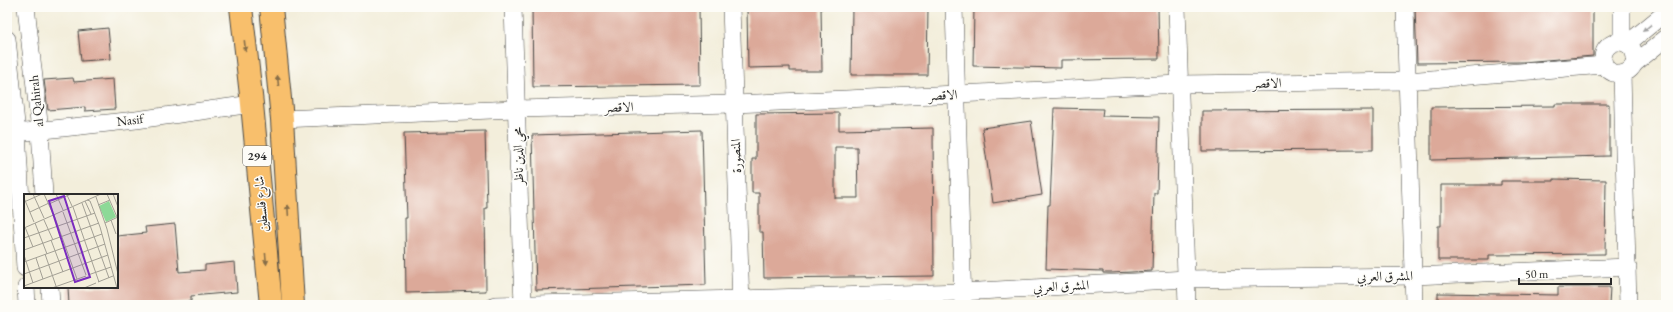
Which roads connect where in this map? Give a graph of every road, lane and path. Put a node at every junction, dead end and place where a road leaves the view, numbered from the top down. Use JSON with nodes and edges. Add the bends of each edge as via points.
{"nodes":[{"id":1,"x":26,"y":7,"type":"edge"},
{"id":2,"x":240,"y":7,"type":"edge"},
{"id":3,"x":271,"y":7,"type":"edge"},
{"id":4,"x":513,"y":7,"type":"edge"},
{"id":5,"x":732,"y":7,"type":"edge"},
{"id":6,"x":954,"y":7,"type":"edge"},
{"id":7,"x":1177,"y":7,"type":"edge"},
{"id":8,"x":1405,"y":7,"type":"edge"},
{"id":9,"x":1622,"y":7,"type":"edge"},
{"id":10,"x":1666,"y":12,"type":"edge"},
{"id":11,"x":1666,"y":38,"type":"edge"},
{"id":12,"x":7,"y":39,"type":"edge"},
{"id":13,"x":1625,"y":43,"type":"junction"},
{"id":14,"x":1604,"y":65,"type":"junction"},
{"id":15,"x":1628,"y":69,"type":"junction"},
{"id":16,"x":1407,"y":81,"type":"junction"},
{"id":17,"x":1180,"y":84,"type":"junction"},
{"id":18,"x":956,"y":95,"type":"junction"},
{"id":19,"x":252,"y":104,"type":"junction"},
{"id":20,"x":734,"y":104,"type":"junction"},
{"id":21,"x":516,"y":109,"type":"junction"},
{"id":22,"x":282,"y":119,"type":"junction"},
{"id":23,"x":40,"y":131,"type":"junction"},
{"id":24,"x":12,"y":133,"type":"edge"},
{"id":25,"x":44,"y":194,"type":"edge"},
{"id":26,"x":24,"y":258,"type":"edge"},
{"id":27,"x":1628,"y":267,"type":"junction"},
{"id":28,"x":1413,"y":276,"type":"junction"},
{"id":29,"x":1186,"y":279,"type":"junction"},
{"id":30,"x":26,"y":288,"type":"edge"},
{"id":31,"x":50,"y":288,"type":"edge"},
{"id":32,"x":962,"y":298,"type":"edge"},
{"id":33,"x":740,"y":302,"type":"edge"},
{"id":34,"x":27,"y":305,"type":"edge"},
{"id":35,"x":52,"y":305,"type":"edge"},
{"id":36,"x":271,"y":305,"type":"edge"},
{"id":37,"x":294,"y":305,"type":"edge"},
{"id":38,"x":494,"y":305,"type":"edge"},
{"id":39,"x":523,"y":305,"type":"edge"},
{"id":40,"x":1187,"y":305,"type":"edge"},
{"id":41,"x":1414,"y":305,"type":"edge"},
{"id":42,"x":1628,"y":305,"type":"edge"}],
"edges":[{"from":1,"to":23,"type":"street","name":"al Qahirah"},
{"from":2,"to":19,"type":"main road","name":"شارع فلسطين","number":"294","one_way":true},
{"from":22,"to":3,"type":"main road","name":"شارع فلسطين","number":"294","one_way":true},
{"from":4,"to":21,"type":"street","name":"محي الدين ناظر"},
{"from":5,"to":20,"type":"street","name":"المنصورة"},
{"from":6,"to":18,"type":"street"},
{"from":7,"to":17,"type":"street"},
{"from":8,"to":16,"type":"street"},
{"from":9,"to":13,"type":"street"},
{"from":10,"to":13,"type":"street","one_way":true},
{"from":11,"to":15,"type":"street"},
{"from":12,"to":24,"type":"street"},
{"from":13,"to":14,"type":"street","via":[[1612,43],[1605,50]]},
{"from":13,"to":15,"type":"street","via":[[1634,53]]},
{"from":14,"to":15,"type":"street","via":[[1611,73]]},
{"from":14,"to":16,"type":"street","name":"الاقصر"},
{"from":15,"to":27,"type":"street"},
{"from":16,"to":17,"type":"street","name":"الاقصر"},
{"from":16,"to":28,"type":"street"},
{"from":17,"to":18,"type":"street","name":"الاقصر"},
{"from":17,"to":29,"type":"street"},
{"from":18,"to":20,"type":"street","name":"الاقصر"},
{"from":18,"to":32,"type":"street"},
{"from":19,"to":23,"type":"street","name":"Nasif"},
{"from":19,"to":36,"type":"main road","name":"شارع فلسطين","number":"294","one_way":true},
{"from":20,"to":21,"type":"street","name":"الاقصر"},
{"from":20,"to":33,"type":"street","name":"المنصورة"},
{"from":21,"to":22,"type":"street","name":"الاقصر"},
{"from":21,"to":39,"type":"street","name":"محي الدين ناظر"},
{"from":37,"to":22,"type":"main road","name":"شارع فلسطين","number":"294","one_way":true},
{"from":23,"to":24,"type":"street","name":"Nasif"},
{"from":23,"to":25,"type":"street","name":"al Qahirah"},
{"from":24,"to":26,"type":"street"},
{"from":27,"to":28,"type":"street","name":"المشرق العربي"},
{"from":27,"to":42,"type":"street"},
{"from":28,"to":29,"type":"street","name":"المشرق العربي"},
{"from":28,"to":41,"type":"street"},
{"from":29,"to":32,"type":"street","name":"المشرق العربي"},
{"from":29,"to":40,"type":"street"},
{"from":30,"to":34,"type":"street"},
{"from":31,"to":35,"type":"street"},
{"from":32,"to":33,"type":"street","name":"المشرق العربي"},
{"from":33,"to":39,"type":"street","name":"المشرق العربي"},
{"from":38,"to":39,"type":"street","name":"المشرق العربي"}]}
